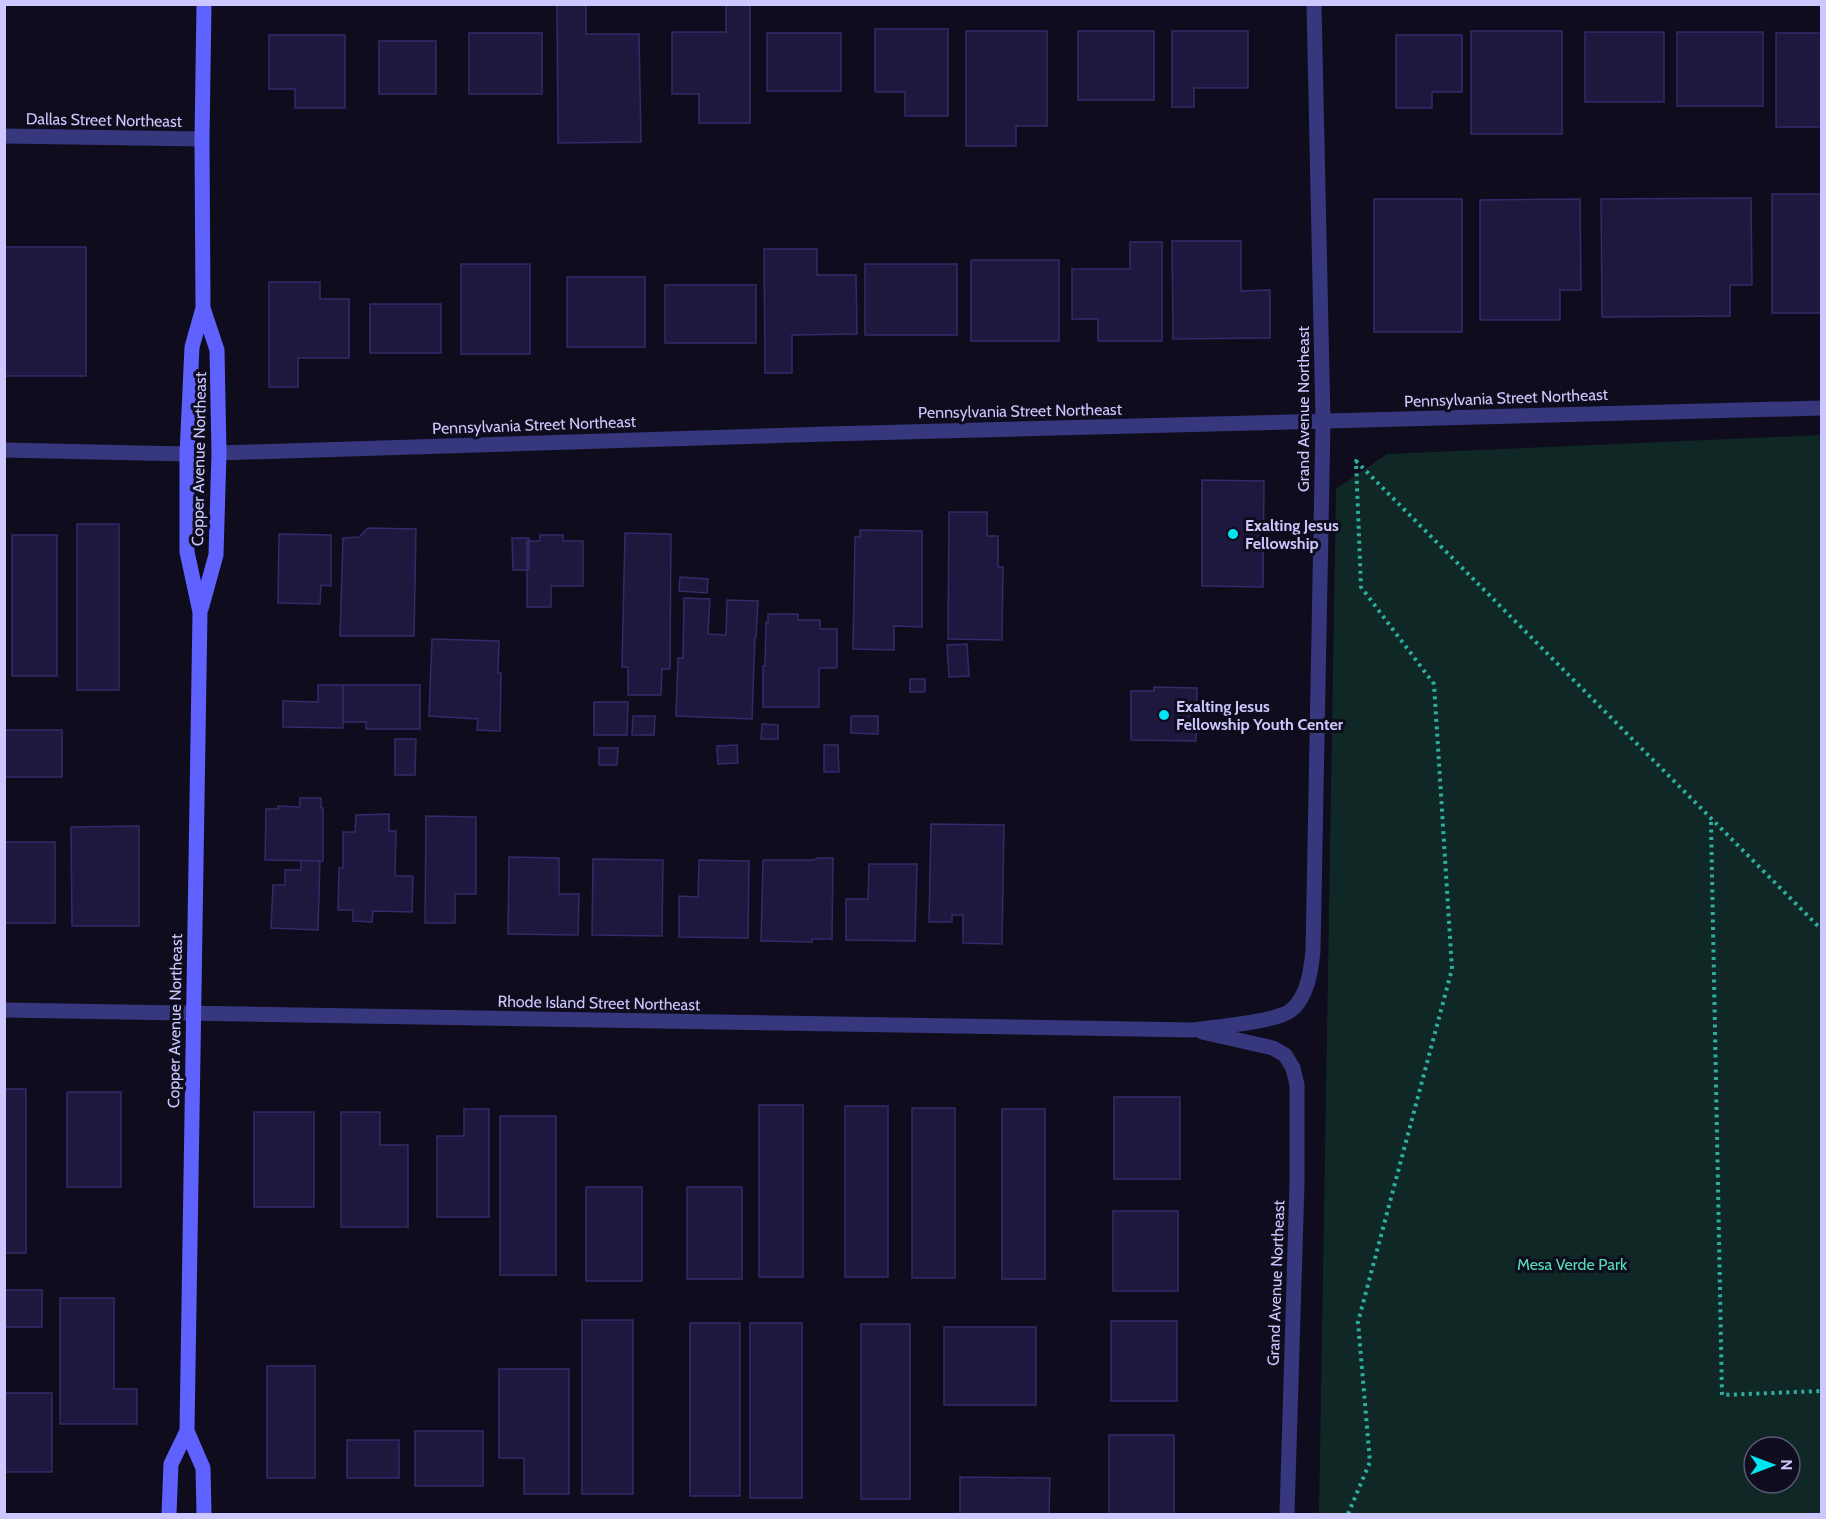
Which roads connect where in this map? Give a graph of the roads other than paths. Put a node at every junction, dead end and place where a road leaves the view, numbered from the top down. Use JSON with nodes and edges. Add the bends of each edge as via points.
{"nodes":[{"id":1,"x":204,"y":4,"type":"edge"},
{"id":2,"x":1314,"y":4,"type":"edge"},
{"id":3,"x":4,"y":136,"type":"edge"},
{"id":4,"x":202,"y":139,"type":"junction"},
{"id":5,"x":203,"y":308,"type":"junction"},
{"id":6,"x":1821,"y":408,"type":"edge"},
{"id":7,"x":1323,"y":421,"type":"junction"},
{"id":8,"x":4,"y":450,"type":"edge"},
{"id":9,"x":219,"y":453,"type":"junction"},
{"id":10,"x":187,"y":454,"type":"junction"},
{"id":11,"x":200,"y":612,"type":"junction"},
{"id":12,"x":1304,"y":992,"type":"joint"},
{"id":13,"x":4,"y":1010,"type":"edge"},
{"id":14,"x":194,"y":1015,"type":"junction"},
{"id":15,"x":1193,"y":1030,"type":"junction"},
{"id":16,"x":1285,"y":1055,"type":"joint"},
{"id":17,"x":187,"y":1431,"type":"junction"},
{"id":18,"x":169,"y":1515,"type":"edge"},
{"id":19,"x":204,"y":1515,"type":"edge"},
{"id":20,"x":1287,"y":1515,"type":"edge"}],
"edges":[{"from":1,"to":4,"type":"street","name":"Copper Avenue Northeast"},
{"from":2,"to":7,"type":"street","name":"Grand Avenue Northeast"},
{"from":3,"to":4,"type":"street","name":"Dallas Street Northeast"},
{"from":4,"to":5,"type":"street","name":"Copper Avenue Northeast"},
{"from":5,"to":9,"type":"street","name":"Copper Avenue Northeast","via":[[218,350]]},
{"from":5,"to":10,"type":"street","name":"Copper Avenue Northeast","via":[[192,347]]},
{"from":6,"to":7,"type":"street","name":"Pennsylvania Street Northeast"},
{"from":7,"to":9,"type":"street","name":"Pennsylvania Street Northeast"},
{"from":7,"to":12,"type":"street","name":"Grand Avenue Northeast","via":[[1313,951]]},
{"from":8,"to":10,"type":"street"},
{"from":9,"to":11,"type":"street","name":"Copper Avenue Northeast","via":[[216,555]]},
{"from":10,"to":11,"type":"street","name":"Copper Avenue Northeast","via":[[187,552]]},
{"from":11,"to":14,"type":"street","name":"Copper Avenue Northeast"},
{"from":12,"to":15,"type":"street","name":"Rhode Island Street Northeast","via":[[1289,1012],[1277,1017]]},
{"from":13,"to":14,"type":"street","name":"Rhode Island Street Northeast"},
{"from":14,"to":15,"type":"street","name":"Rhode Island Street Northeast"},
{"from":14,"to":17,"type":"street","name":"Copper Avenue Northeast"},
{"from":15,"to":16,"type":"street","name":"Rhode Island Street Northeast","via":[[1273,1048]]},
{"from":16,"to":20,"type":"street","name":"Grand Avenue Northeast","via":[[1293,1068],[1298,1109]]},
{"from":17,"to":18,"type":"street","name":"Copper Avenue Northeast","via":[[171,1464]]},
{"from":17,"to":19,"type":"street","name":"Copper Avenue Northeast","via":[[203,1468]]}]}
